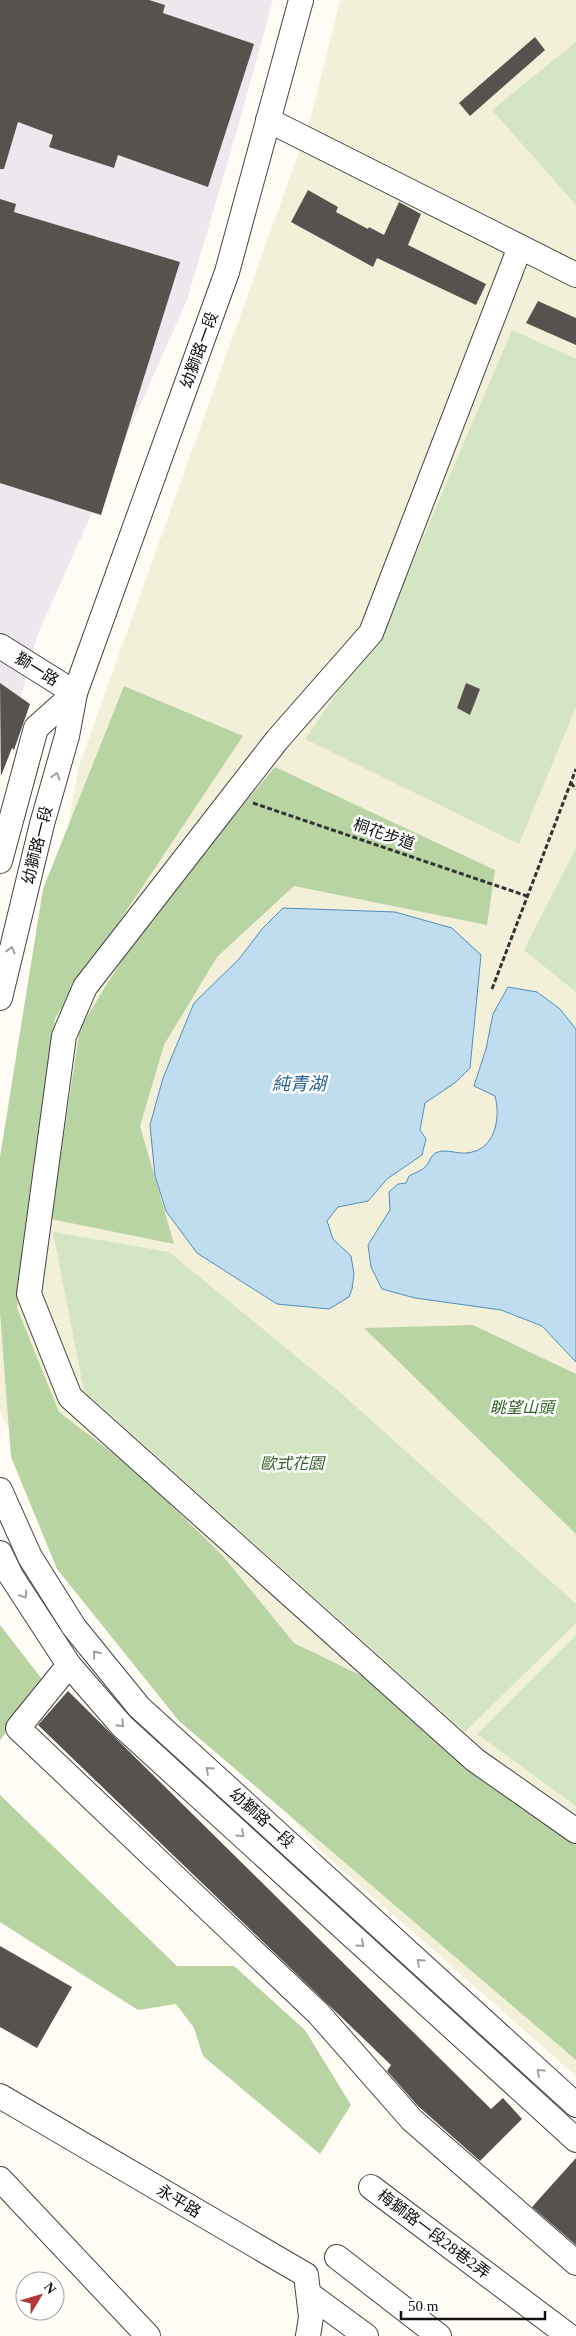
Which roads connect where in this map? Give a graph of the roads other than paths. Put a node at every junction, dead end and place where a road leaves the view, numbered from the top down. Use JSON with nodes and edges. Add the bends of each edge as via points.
{"nodes":[{"id":1,"x":300,"y":0,"type":"edge"},
{"id":2,"x":268,"y":120,"type":"junction"},
{"id":3,"x":520,"y":246,"type":"junction"},
{"id":4,"x":576,"y":274,"type":"edge"},
{"id":5,"x":0,"y":646,"type":"edge"},
{"id":6,"x":75,"y":693,"type":"junction"},
{"id":7,"x":3,"y":831,"type":"edge"},
{"id":8,"x":0,"y":861,"type":"edge"},
{"id":9,"x":0,"y":998,"type":"edge"},
{"id":10,"x":0,"y":1490,"type":"edge"},
{"id":11,"x":0,"y":1552,"type":"edge"},
{"id":12,"x":68,"y":1665,"type":"junction"},
{"id":13,"x":576,"y":1831,"type":"edge"},
{"id":14,"x":0,"y":2096,"type":"edge"},
{"id":15,"x":576,"y":2105,"type":"edge"},
{"id":16,"x":576,"y":2140,"type":"edge"},
{"id":17,"x":0,"y":2179,"type":"edge"},
{"id":18,"x":371,"y":2187,"type":"dead end"},
{"id":19,"x":337,"y":2257,"type":"dead end"},
{"id":20,"x":576,"y":2264,"type":"edge"},
{"id":21,"x":309,"y":2294,"type":"junction"},
{"id":22,"x":148,"y":2336,"type":"edge"},
{"id":23,"x":308,"y":2336,"type":"edge"},
{"id":24,"x":366,"y":2336,"type":"edge"},
{"id":25,"x":439,"y":2336,"type":"edge"},
{"id":26,"x":569,"y":2336,"type":"edge"}],
"edges":[{"from":1,"to":2,"type":"street","name":"幼獅路一段"},
{"from":2,"to":3,"type":"street"},
{"from":2,"to":6,"type":"street","name":"幼獅路一段","via":[[227,272]]},
{"from":3,"to":4,"type":"street"},
{"from":3,"to":13,"type":"street","via":[[371,633],[277,740],[85,987],[64,1036],[29,1294],[70,1397],[475,1760]]},
{"from":5,"to":6,"type":"street","name":"獅一路"},
{"from":6,"to":7,"type":"street","name":"幼獅路一段","via":[[36,728]]},
{"from":9,"to":6,"type":"street","name":"幼獅路一段","one_way":true},
{"from":7,"to":8,"type":"street","name":"幼獅路一段"},
{"from":15,"to":10,"type":"street","name":"幼獅路一段","one_way":true,"via":[[138,1707],[74,1627],[30,1556]]},
{"from":11,"to":12,"type":"street","name":"幼獅路一段","one_way":true,"via":[[11,1576]]},
{"from":12,"to":16,"type":"street","name":"幼獅路一段","one_way":true,"via":[[122,1726]]},
{"from":12,"to":20,"type":"street","via":[[18,1728],[318,2013],[412,2120]]},
{"from":14,"to":21,"type":"street","name":"永平路","via":[[306,2276]]},
{"from":17,"to":22,"type":"street"},
{"from":18,"to":26,"type":"street","name":"梅獅路一段28巷2弄"},
{"from":19,"to":25,"type":"street"},
{"from":21,"to":23,"type":"street","name":"永平路","via":[[311,2317]]},
{"from":21,"to":24,"type":"street"}]}
